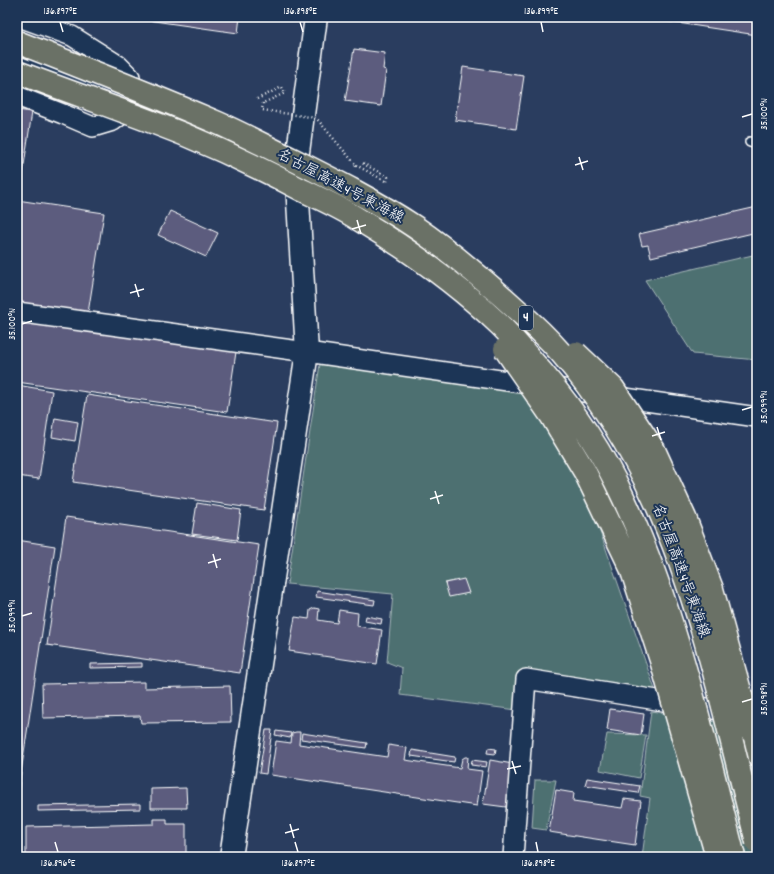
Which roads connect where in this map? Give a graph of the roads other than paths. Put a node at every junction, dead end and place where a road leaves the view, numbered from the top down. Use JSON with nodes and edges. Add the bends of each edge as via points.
{"nodes":[{"id":1,"x":19,"y":17,"type":"edge"},
{"id":2,"x":316,"y":17,"type":"edge"},
{"id":3,"x":18,"y":58,"type":"edge"},
{"id":4,"x":17,"y":96,"type":"edge"},
{"id":5,"x":128,"y":100,"type":"junction"},
{"id":6,"x":296,"y":174,"type":"junction"},
{"id":7,"x":413,"y":241,"type":"junction"},
{"id":8,"x":17,"y":312,"type":"edge"},
{"id":9,"x":307,"y":352,"type":"junction"},
{"id":10,"x":757,"y":417,"type":"edge"},
{"id":11,"x":757,"y":716,"type":"edge"},
{"id":12,"x":757,"y":754,"type":"edge"},
{"id":13,"x":757,"y":842,"type":"edge"},
{"id":14,"x":231,"y":857,"type":"edge"},
{"id":15,"x":512,"y":857,"type":"edge"},
{"id":16,"x":717,"y":857,"type":"edge"},
{"id":17,"x":734,"y":857,"type":"edge"}],
"edges":[{"from":1,"to":5,"type":"street","via":[[72,36],[118,65],[130,77]]},
{"from":2,"to":6,"type":"street"},
{"from":3,"to":5,"type":"street","via":[[96,85]]},
{"from":3,"to":13,"type":"highway","name":"名古屋高速4号東海線","number":"4","bridge":true,"via":[[77,65],[220,124],[350,188],[414,226],[453,255],[492,287],[560,351],[584,381],[633,458],[675,547],[699,618]]},
{"from":3,"to":17,"type":"highway","name":"名古屋高速4号東海線","number":"4","bridge":true,"via":[[267,172],[356,217],[405,249],[472,300],[526,353],[571,408],[596,447],[622,494],[652,563],[706,745]]},
{"from":4,"to":5,"type":"street","via":[[93,127],[113,121]]},
{"from":5,"to":6,"type":"street","via":[[212,128]]},
{"from":6,"to":7,"type":"highway","via":[[359,213]]},
{"from":6,"to":9,"type":"street"},
{"from":7,"to":12,"type":"highway","bridge":true,"via":[[565,342],[613,388],[654,450],[685,518],[712,589]]},
{"from":7,"to":16,"type":"highway","bridge":true,"via":[[471,302],[552,416],[585,472],[631,568],[661,660]]},
{"from":8,"to":9,"type":"street"},
{"from":9,"to":10,"type":"street"},
{"from":9,"to":14,"type":"street"},
{"from":11,"to":15,"type":"street","via":[[526,679]]}]}
